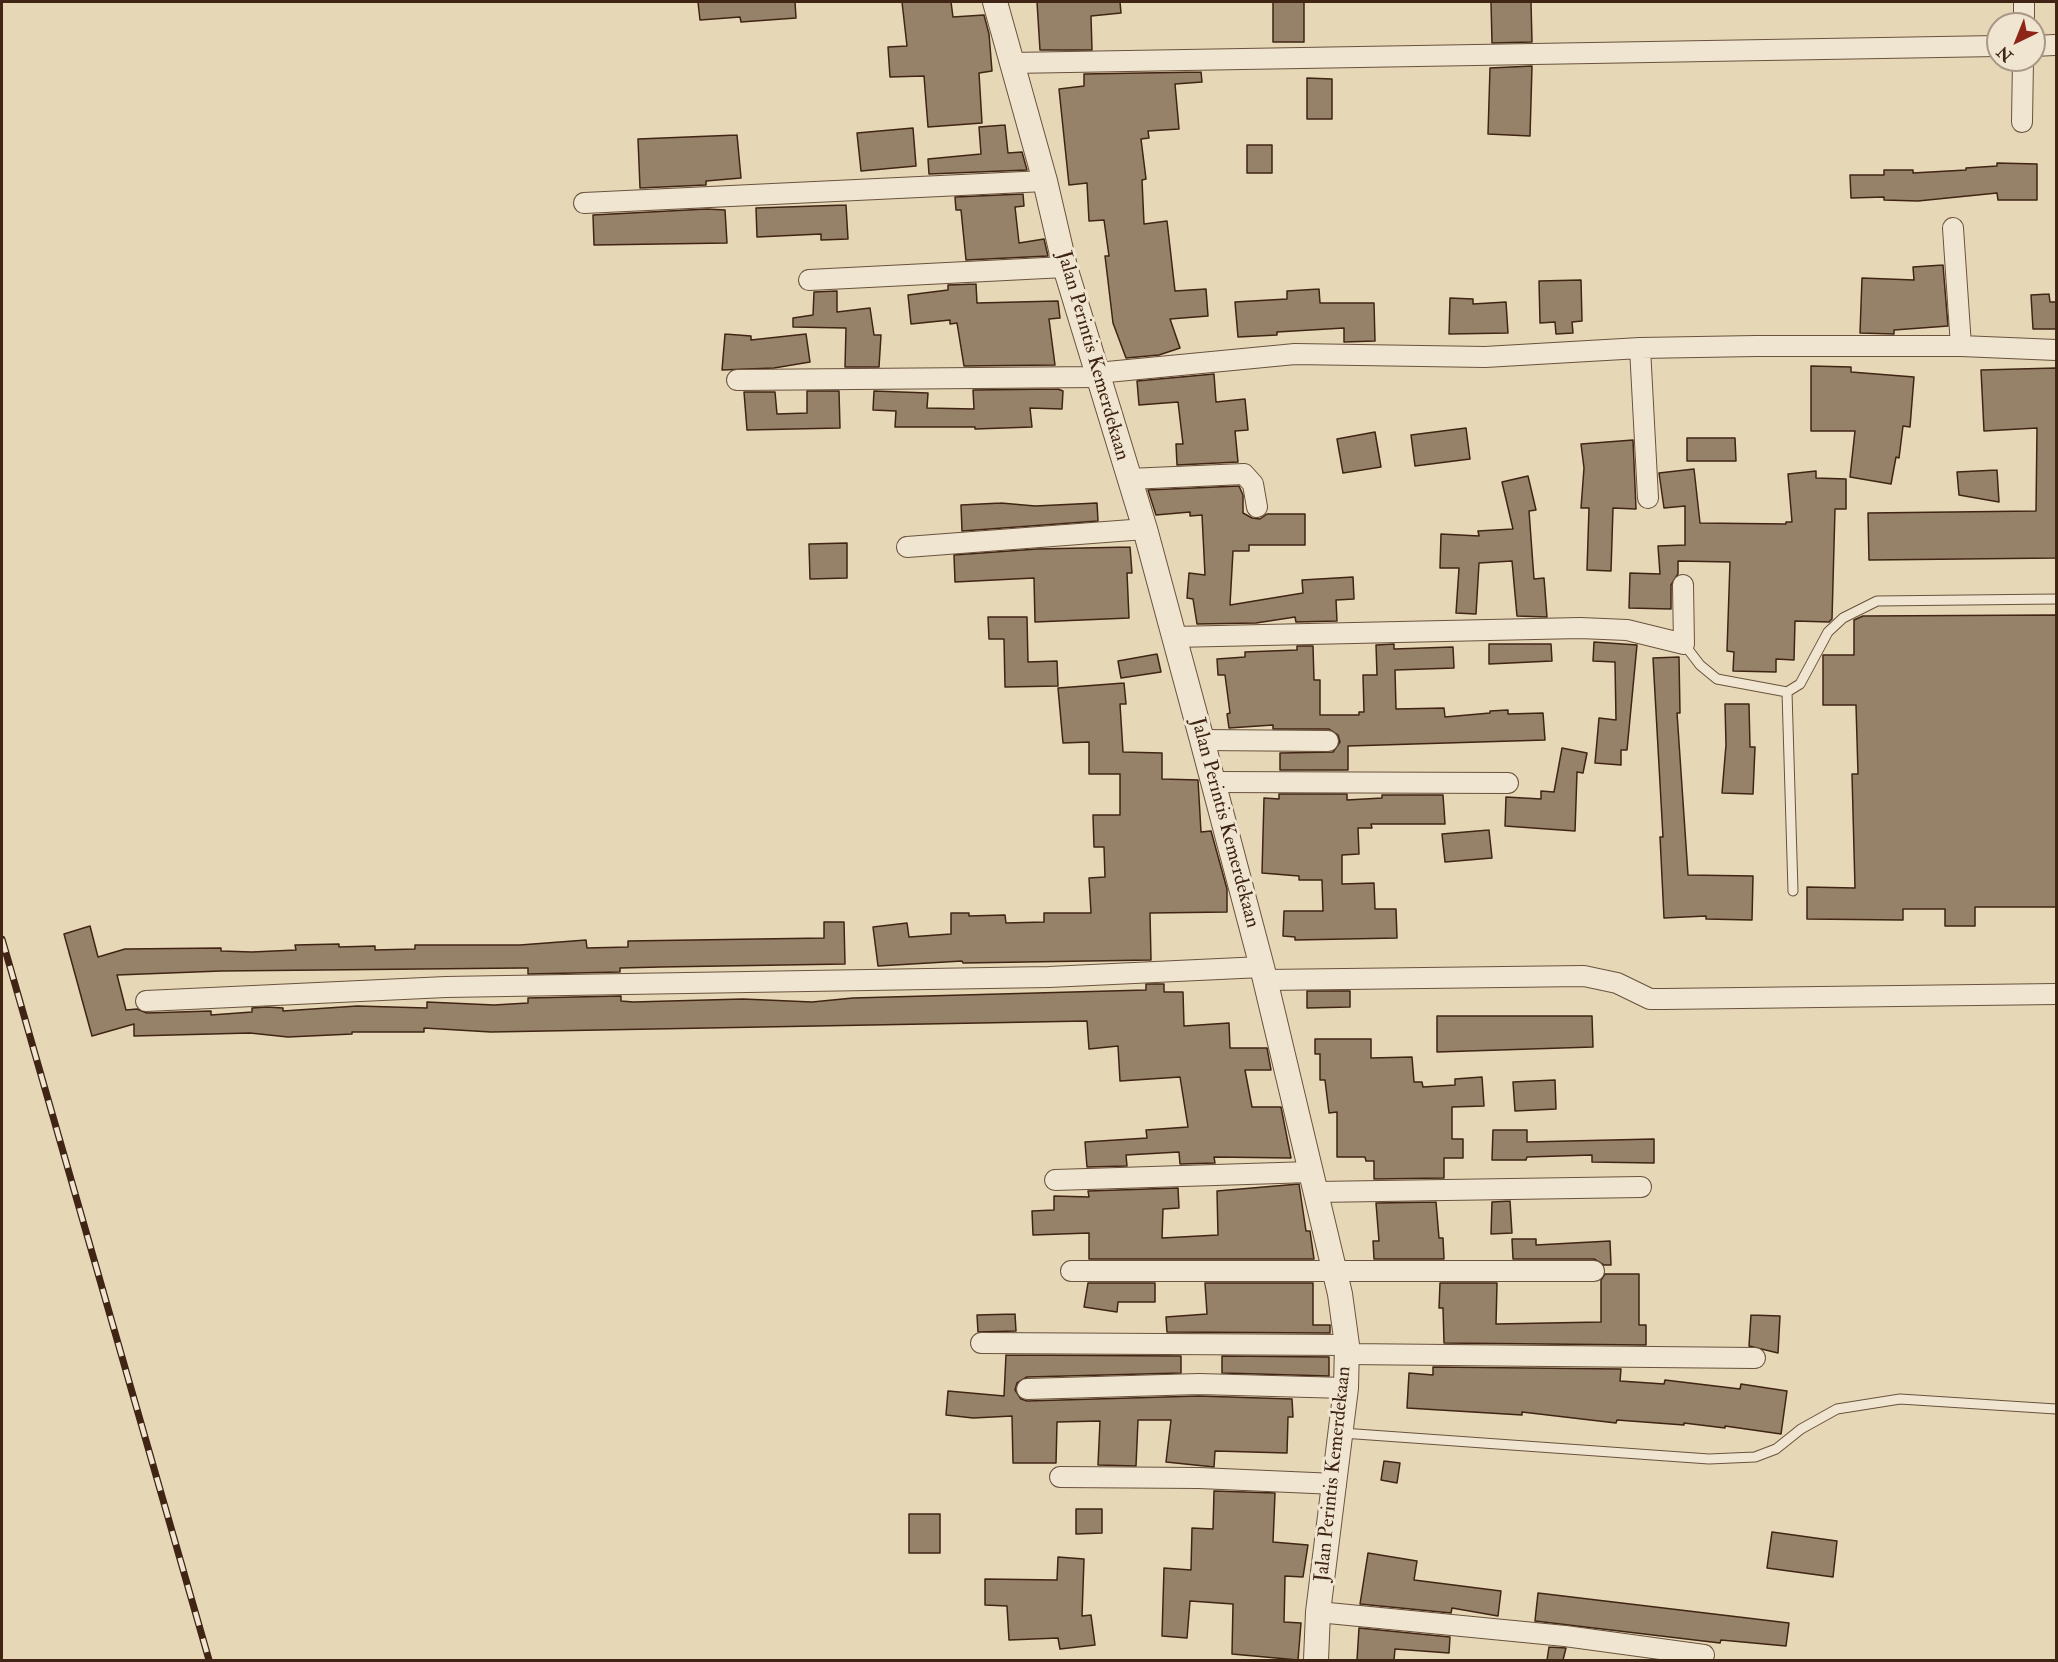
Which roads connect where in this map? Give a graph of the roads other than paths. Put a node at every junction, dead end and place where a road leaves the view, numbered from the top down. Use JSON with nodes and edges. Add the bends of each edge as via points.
{"nodes":[{"id":1,"x":995,"y":2,"type":"edge"},
{"id":2,"x":2046,"y":45,"type":"edge"},
{"id":3,"x":2055,"y":45,"type":"dead end"},
{"id":4,"x":1986,"y":46,"type":"edge"},
{"id":5,"x":1011,"y":63,"type":"junction"},
{"id":6,"x":2023,"y":72,"type":"edge"},
{"id":7,"x":2022,"y":122,"type":"dead end"},
{"id":8,"x":1045,"y":181,"type":"junction"},
{"id":9,"x":584,"y":203,"type":"dead end"},
{"id":10,"x":1953,"y":228,"type":"dead end"},
{"id":11,"x":1065,"y":267,"type":"junction"},
{"id":12,"x":809,"y":280,"type":"dead end"},
{"id":13,"x":1961,"y":346,"type":"junction"},
{"id":14,"x":1640,"y":348,"type":"junction"},
{"id":15,"x":2056,"y":350,"type":"edge"},
{"id":16,"x":1097,"y":375,"type":"junction"},
{"id":17,"x":737,"y":380,"type":"dead end"},
{"id":18,"x":1128,"y":479,"type":"junction"},
{"id":19,"x":1648,"y":498,"type":"dead end"},
{"id":20,"x":1257,"y":507,"type":"dead end"},
{"id":21,"x":1145,"y":529,"type":"junction"},
{"id":22,"x":907,"y":547,"type":"dead end"},
{"id":23,"x":1683,"y":585,"type":"dead end"},
{"id":24,"x":2056,"y":599,"type":"edge"},
{"id":25,"x":1173,"y":637,"type":"junction"},
{"id":26,"x":1684,"y":644,"type":"junction"},
{"id":27,"x":1787,"y":692,"type":"junction"},
{"id":28,"x":1202,"y":740,"type":"junction"},
{"id":29,"x":1328,"y":741,"type":"dead end"},
{"id":30,"x":1212,"y":782,"type":"junction"},
{"id":31,"x":1508,"y":783,"type":"dead end"},
{"id":32,"x":1793,"y":891,"type":"dead end"},
{"id":33,"x":1263,"y":974,"type":"junction"},
{"id":34,"x":2056,"y":994,"type":"edge"},
{"id":35,"x":146,"y":1001,"type":"dead end"},
{"id":36,"x":1055,"y":1180,"type":"dead end"},
{"id":37,"x":1314,"y":1182,"type":"junction"},
{"id":38,"x":1641,"y":1187,"type":"dead end"},
{"id":39,"x":1071,"y":1271,"type":"dead end"},
{"id":40,"x":1594,"y":1271,"type":"dead end"},
{"id":41,"x":1335,"y":1272,"type":"junction"},
{"id":42,"x":981,"y":1343,"type":"dead end"},
{"id":43,"x":1346,"y":1349,"type":"junction"},
{"id":44,"x":1755,"y":1358,"type":"dead end"},
{"id":45,"x":1346,"y":1388,"type":"junction"},
{"id":46,"x":1027,"y":1389,"type":"dead end"},
{"id":47,"x":2056,"y":1409,"type":"edge"},
{"id":48,"x":1342,"y":1433,"type":"junction"},
{"id":49,"x":1060,"y":1478,"type":"dead end"},
{"id":50,"x":1336,"y":1484,"type":"junction"},
{"id":51,"x":1318,"y":1612,"type":"junction"},
{"id":52,"x":1704,"y":1655,"type":"dead end"},
{"id":53,"x":1316,"y":1660,"type":"edge"}],
"edges":[{"from":1,"to":5,"type":"street","name":"Jalan Perintis Kemerdekaan"},
{"from":2,"to":3,"type":"street"},
{"from":4,"to":5,"type":"street"},
{"from":5,"to":8,"type":"street","name":"Jalan Perintis Kemerdekaan"},
{"from":6,"to":7,"type":"street"},
{"from":8,"to":9,"type":"street"},
{"from":8,"to":11,"type":"street","name":"Jalan Perintis Kemerdekaan"},
{"from":10,"to":13,"type":"street"},
{"from":11,"to":12,"type":"street"},
{"from":11,"to":16,"type":"street","name":"Jalan Perintis Kemerdekaan"},
{"from":13,"to":14,"type":"street"},
{"from":13,"to":15,"type":"street"},
{"from":14,"to":16,"type":"street","via":[[1485,357],[1295,354]]},
{"from":14,"to":19,"type":"street"},
{"from":16,"to":17,"type":"street"},
{"from":16,"to":18,"type":"street","name":"Jalan Perintis Kemerdekaan"},
{"from":18,"to":20,"type":"street","via":[[1244,474],[1253,484]]},
{"from":18,"to":21,"type":"street","name":"Jalan Perintis Kemerdekaan"},
{"from":21,"to":22,"type":"street"},
{"from":21,"to":25,"type":"street","name":"Jalan Perintis Kemerdekaan"},
{"from":23,"to":26,"type":"street"},
{"from":24,"to":27,"type":"lane","via":[[1877,602],[1843,618],[1828,632],[1800,684]]},
{"from":25,"to":26,"type":"street","via":[[1580,628],[1627,630]]},
{"from":25,"to":28,"type":"street","name":"Jalan Perintis Kemerdekaan"},
{"from":26,"to":27,"type":"lane","via":[[1700,665],[1718,679]]},
{"from":27,"to":32,"type":"lane"},
{"from":28,"to":29,"type":"street"},
{"from":28,"to":30,"type":"street","name":"Jalan Perintis Kemerdekaan"},
{"from":30,"to":31,"type":"street"},
{"from":30,"to":33,"type":"street","name":"Jalan Perintis Kemerdekaan"},
{"from":33,"to":34,"type":"street","via":[[1584,976],[1617,983],[1650,999]]},
{"from":33,"to":35,"type":"street","via":[[446,987]]},
{"from":33,"to":37,"type":"street","name":"Jalan Perintis Kemerdekaan"},
{"from":36,"to":37,"type":"street"},
{"from":37,"to":38,"type":"street"},
{"from":37,"to":41,"type":"street","name":"Jalan Perintis Kemerdekaan"},
{"from":39,"to":41,"type":"street"},
{"from":40,"to":41,"type":"street"},
{"from":41,"to":43,"type":"street","name":"Jalan Perintis Kemerdekaan"},
{"from":42,"to":43,"type":"street"},
{"from":43,"to":44,"type":"street"},
{"from":43,"to":45,"type":"street","name":"Jalan Perintis Kemerdekaan"},
{"from":45,"to":46,"type":"street","via":[[1199,1384]]},
{"from":45,"to":48,"type":"street","name":"Jalan Perintis Kemerdekaan"},
{"from":47,"to":48,"type":"lane","via":[[1900,1399],[1837,1409],[1801,1429],[1776,1449],[1755,1457],[1709,1459]]},
{"from":48,"to":50,"type":"street","name":"Jalan Perintis Kemerdekaan"},
{"from":49,"to":50,"type":"street","via":[[1199,1478]]},
{"from":50,"to":51,"type":"street","name":"Jalan Perintis Kemerdekaan"},
{"from":51,"to":52,"type":"street","via":[[1565,1636]]},
{"from":51,"to":53,"type":"street","name":"Jalan Perintis Kemerdekaan"}]}
